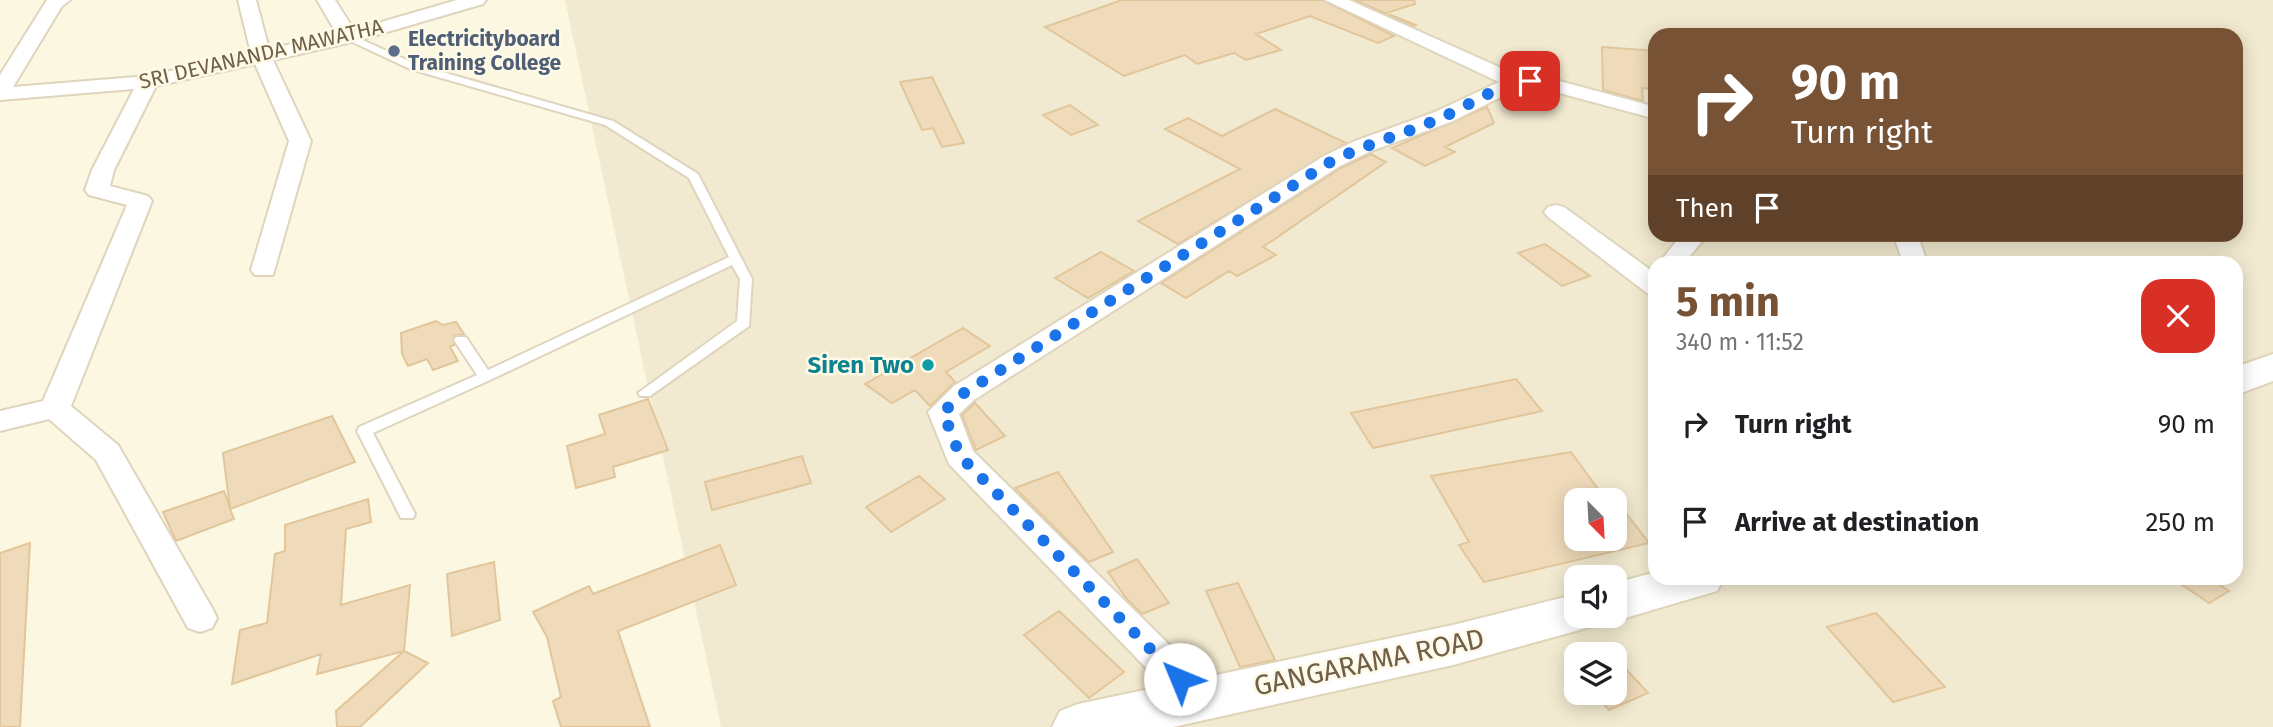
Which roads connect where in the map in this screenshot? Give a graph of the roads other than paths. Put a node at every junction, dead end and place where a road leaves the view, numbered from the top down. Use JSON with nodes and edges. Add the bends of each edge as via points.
{"nodes":[{"id":1,"x":61,"y":0,"type":"edge"},
{"id":2,"x":247,"y":0,"type":"edge"},
{"id":3,"x":326,"y":0,"type":"edge"},
{"id":4,"x":477,"y":0,"type":"edge"},
{"id":5,"x":1334,"y":0,"type":"edge"},
{"id":6,"x":349,"y":37,"type":"junction"},
{"id":7,"x":261,"y":57,"type":"junction"},
{"id":8,"x":148,"y":82,"type":"junction"},
{"id":9,"x":1516,"y":82,"type":"junction"},
{"id":10,"x":0,"y":93,"type":"edge"},
{"id":11,"x":1648,"y":112,"type":"edge"},
{"id":12,"x":1556,"y":212,"type":"dead end"},
{"id":13,"x":1689,"y":242,"type":"edge"},
{"id":14,"x":1677,"y":256,"type":"edge"},
{"id":15,"x":736,"y":258,"type":"junction"},
{"id":16,"x":264,"y":270,"type":"dead end"},
{"id":17,"x":1648,"y":275,"type":"edge"},
{"id":18,"x":461,"y":341,"type":"dead end"},
{"id":19,"x":2273,"y":366,"type":"edge"},
{"id":20,"x":485,"y":377,"type":"junction"},
{"id":21,"x":2243,"y":379,"type":"edge"},
{"id":22,"x":645,"y":393,"type":"dead end"},
{"id":23,"x":55,"y":408,"type":"junction"},
{"id":24,"x":0,"y":421,"type":"edge"},
{"id":25,"x":407,"y":514,"type":"dead end"},
{"id":26,"x":1676,"y":585,"type":"edge"},
{"id":27,"x":1627,"y":599,"type":"edge"},
{"id":28,"x":1564,"y":617,"type":"edge"},
{"id":29,"x":200,"y":618,"type":"dead end"},
{"id":30,"x":1198,"y":697,"type":"junction"},
{"id":31,"x":1078,"y":727,"type":"edge"}],
"edges":[{"from":1,"to":10,"type":"street","via":[[55,2]]},
{"from":2,"to":7,"type":"street"},
{"from":3,"to":6,"type":"street"},
{"from":4,"to":6,"type":"street","name":"SRI DEVANANDA MAWATHA"},
{"from":5,"to":9,"type":"street"},
{"from":6,"to":7,"type":"street","name":"SRI DEVANANDA MAWATHA"},
{"from":6,"to":15,"type":"lane","via":[[414,66],[609,123],[694,176]]},
{"from":7,"to":8,"type":"street","name":"SRI DEVANANDA MAWATHA"},
{"from":7,"to":16,"type":"street","via":[[300,141]]},
{"from":8,"to":10,"type":"street","name":"SRI DEVANANDA MAWATHA"},
{"from":8,"to":23,"type":"street","via":[[97,190],[140,201]]},
{"from":9,"to":11,"type":"street","via":[[1545,82]]},
{"from":9,"to":30,"type":"street","via":[[1332,161],[964,393],[943,412],[960,456]]},
{"from":12,"to":17,"type":"street"},
{"from":13,"to":14,"type":"street"},
{"from":15,"to":20,"type":"lane"},
{"from":15,"to":22,"type":"lane","via":[[747,279],[744,323]]},
{"from":18,"to":20,"type":"lane"},
{"from":19,"to":21,"type":"street"},
{"from":20,"to":25,"type":"lane","via":[[364,432]]},
{"from":23,"to":24,"type":"street"},
{"from":23,"to":29,"type":"street","via":[[107,453]]},
{"from":26,"to":27,"type":"street"},
{"from":28,"to":30,"type":"street","name":"GANGARAMA ROAD","via":[[1489,638]]},
{"from":30,"to":31,"type":"street","name":"GANGARAMA ROAD"}]}
